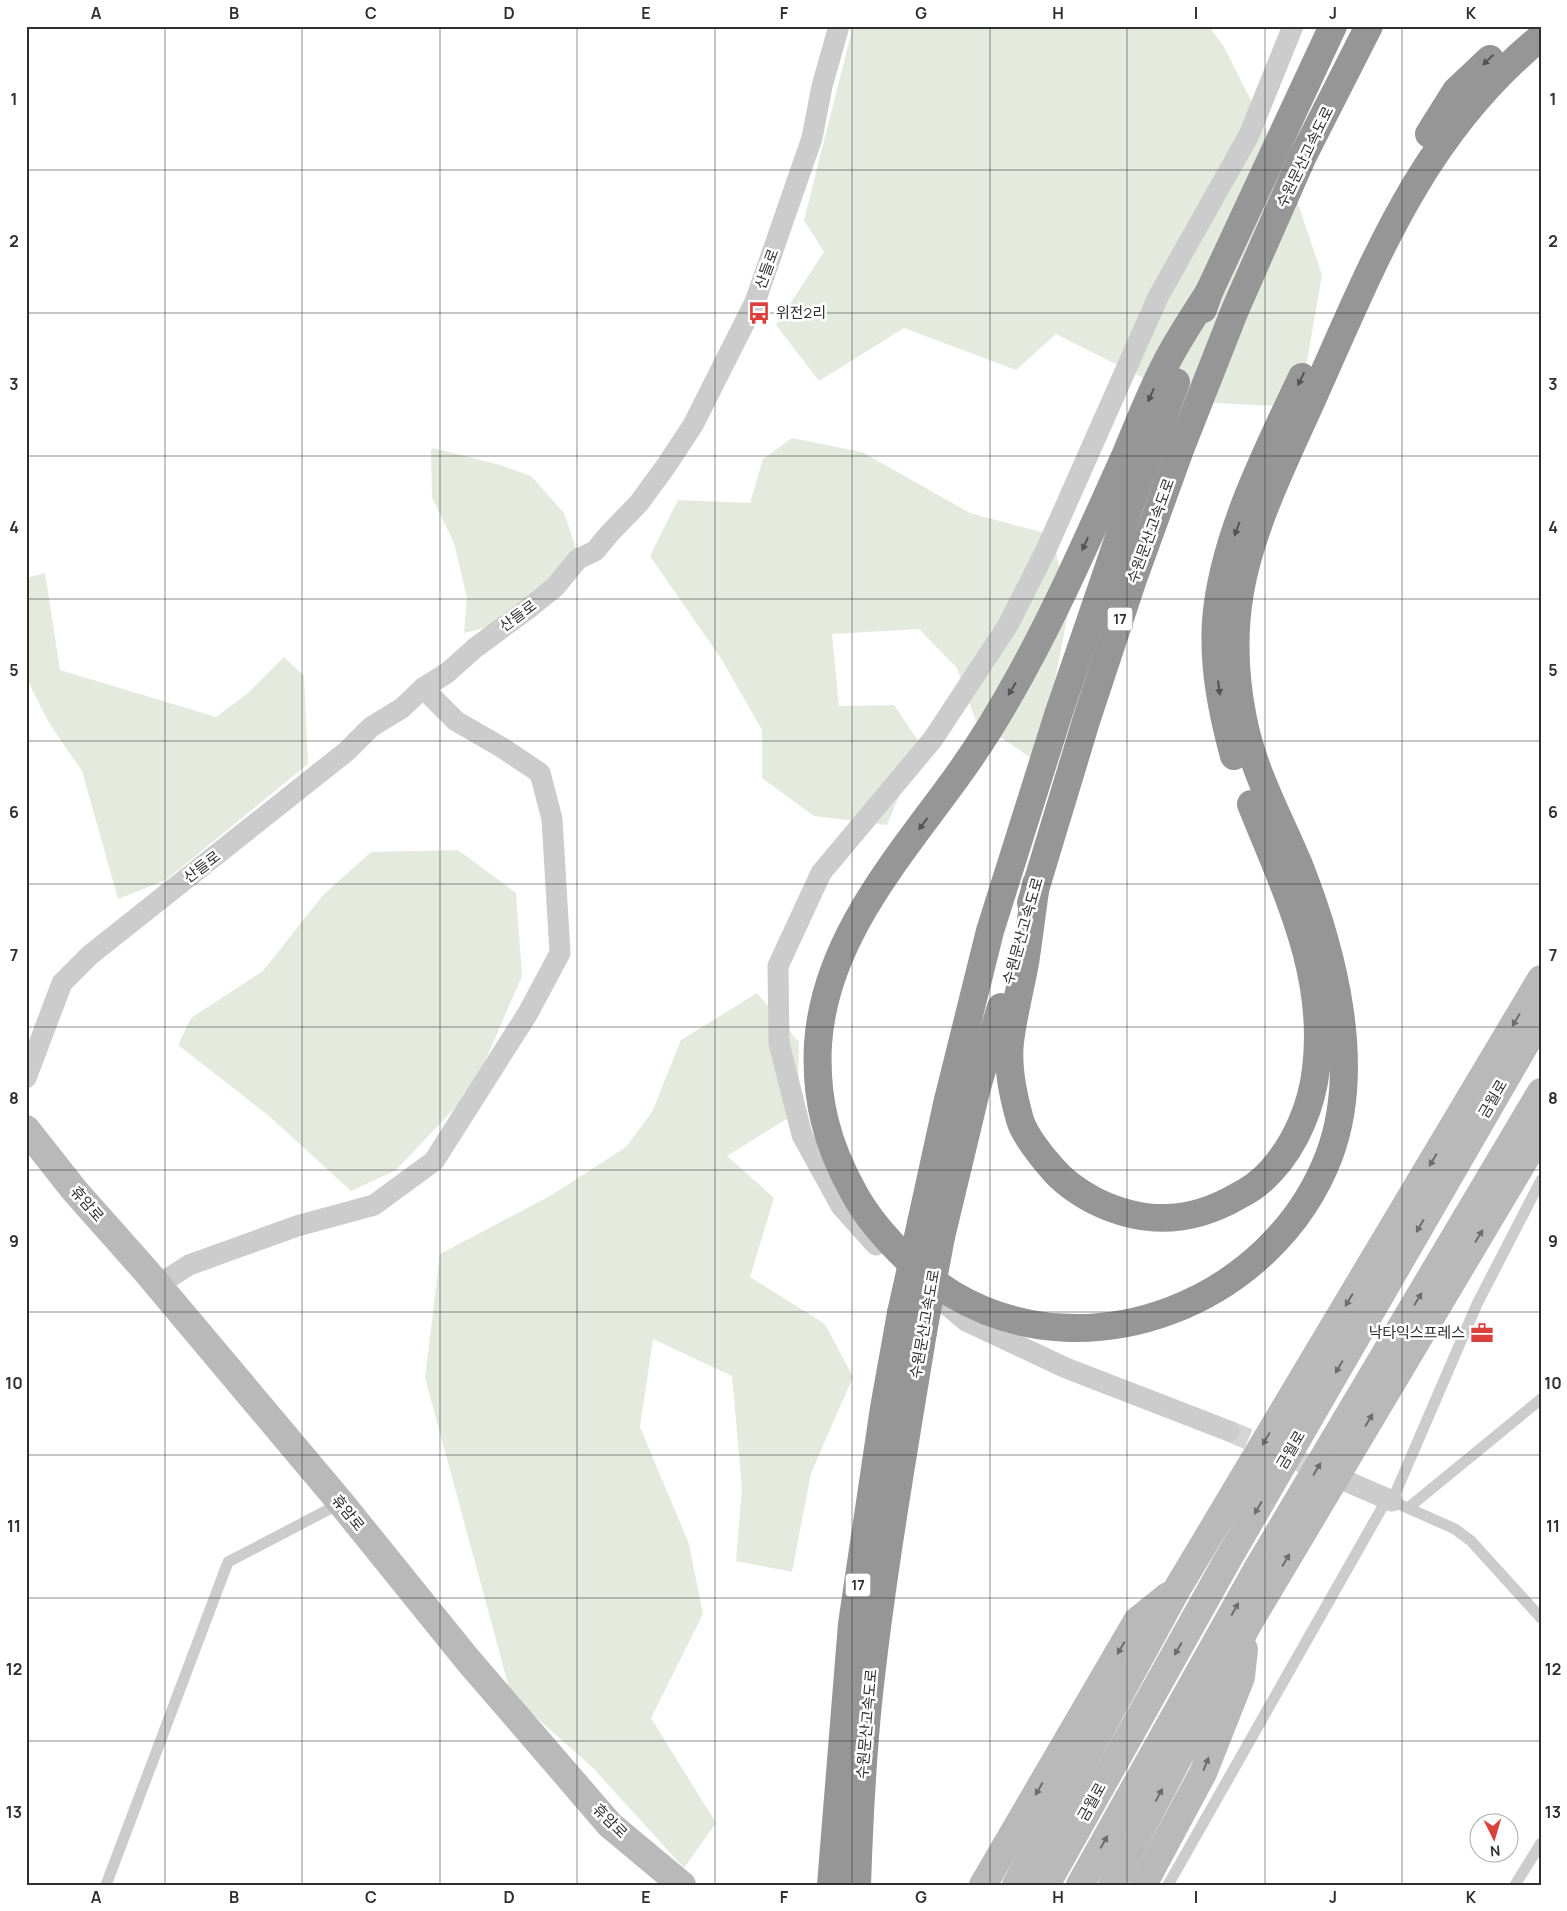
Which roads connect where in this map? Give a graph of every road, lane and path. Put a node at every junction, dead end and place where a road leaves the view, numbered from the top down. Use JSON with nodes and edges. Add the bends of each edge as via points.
{"nodes":[{"id":1,"x":839,"y":26,"type":"edge"},
{"id":2,"x":1293,"y":26,"type":"edge"},
{"id":3,"x":1332,"y":26,"type":"edge"},
{"id":4,"x":1369,"y":26,"type":"edge"},
{"id":5,"x":1523,"y":26,"type":"edge"},
{"id":6,"x":1541,"y":36,"type":"edge"},
{"id":7,"x":1209,"y":292,"type":"junction"},
{"id":8,"x":423,"y":688,"type":"junction"},
{"id":9,"x":1036,"y":884,"type":"junction"},
{"id":10,"x":1541,"y":978,"type":"edge"},
{"id":11,"x":1541,"y":1017,"type":"edge"},
{"id":12,"x":26,"y":1078,"type":"edge"},
{"id":13,"x":1541,"y":1092,"type":"edge"},
{"id":14,"x":26,"y":1129,"type":"edge"},
{"id":15,"x":1541,"y":1132,"type":"edge"},
{"id":16,"x":1541,"y":1180,"type":"edge"},
{"id":17,"x":931,"y":1230,"type":"junction"},
{"id":18,"x":158,"y":1285,"type":"junction"},
{"id":19,"x":1541,"y":1399,"type":"edge"},
{"id":20,"x":1229,"y":1431,"type":"tunnel mouth"},
{"id":21,"x":1346,"y":1481,"type":"tunnel mouth"},
{"id":22,"x":341,"y":1503,"type":"junction"},
{"id":23,"x":1396,"y":1503,"type":"junction"},
{"id":24,"x":1177,"y":1589,"type":"junction"},
{"id":25,"x":1541,"y":1618,"type":"edge"},
{"id":26,"x":1247,"y":1626,"type":"junction"},
{"id":27,"x":1541,"y":1843,"type":"edge"},
{"id":28,"x":844,"y":1872,"type":"edge"},
{"id":29,"x":106,"y":1885,"type":"edge"},
{"id":30,"x":682,"y":1885,"type":"edge"},
{"id":31,"x":983,"y":1885,"type":"edge"},
{"id":32,"x":1016,"y":1885,"type":"edge"},
{"id":33,"x":1046,"y":1885,"type":"edge"},
{"id":34,"x":1080,"y":1885,"type":"edge"},
{"id":35,"x":1112,"y":1885,"type":"edge"},
{"id":36,"x":1143,"y":1885,"type":"edge"},
{"id":37,"x":1168,"y":1885,"type":"edge"},
{"id":38,"x":1515,"y":1885,"type":"edge"}],
"edges":[{"from":1,"to":8,"type":"street","name":"산들로","via":[[812,138],[769,264],[755,302],[693,425],[639,503],[595,551],[578,559],[555,587],[530,608]]},
{"from":2,"to":20,"type":"street","via":[[1249,135],[1158,298],[1046,550],[1008,624],[933,739],[821,873],[778,966],[779,1043],[802,1135],[841,1206],[883,1252],[966,1322],[1066,1368]]},
{"from":3,"to":7,"type":"highway","name":"수원문산고속도로","number":"17"},
{"from":4,"to":9,"type":"highway","name":"수원문산고속도로","number":"17","via":[[1298,167],[1235,310],[1188,429],[1132,582]]},
{"from":5,"to":9,"type":"highway","one_way":true,"via":[[1456,91],[1371,228],[1260,467],[1227,557],[1216,620],[1222,714],[1234,759],[1300,928],[1313,975],[1318,1027],[1316,1070],[1305,1115],[1271,1172],[1248,1191],[1221,1206],[1194,1215],[1168,1219],[1141,1218],[1080,1194],[1045,1161],[1021,1124],[1010,1081],[1010,1044]]},
{"from":7,"to":6,"type":"highway","one_way":true,"via":[[1167,361],[1077,562],[1021,674],[968,762],[872,895],[843,947],[826,994],[818,1038],[820,1106],[830,1142],[864,1212],[889,1242],[953,1295],[986,1311],[1026,1322],[1072,1328],[1109,1326],[1146,1319],[1184,1306],[1224,1285],[1253,1264],[1282,1234],[1310,1196],[1331,1151],[1340,1109],[1344,1066],[1342,1026],[1320,924],[1299,866],[1265,790],[1243,722],[1236,645],[1240,593],[1250,552],[1271,493],[1383,242],[1410,191],[1446,137],[1482,92]]},
{"from":7,"to":17,"type":"highway","name":"수원문산고속도로","number":"17","via":[[1129,508],[990,931],[947,1104]]},
{"from":8,"to":12,"type":"street","name":"산들로","via":[[402,708],[371,727],[348,752],[90,956],[62,983]]},
{"from":8,"to":18,"type":"street","via":[[456,721],[540,773],[552,819],[560,953],[528,1013],[434,1161],[374,1205],[298,1226],[189,1265]]},
{"from":9,"to":17,"type":"highway","name":"수원문산고속도로","number":"17","via":[[978,1087]]},
{"from":10,"to":24,"type":"main road","one_way":true},
{"from":11,"to":33,"type":"main road","name":"금월로","one_way":true,"via":[[1228,1559]]},
{"from":34,"to":13,"type":"main road","name":"금월로","one_way":true,"via":[[1256,1571]]},
{"from":14,"to":18,"type":"main road","name":"휴암로"},
{"from":26,"to":15,"type":"main road","one_way":true},
{"from":16,"to":23,"type":"lane","via":[[1477,1304]]},
{"from":17,"to":28,"type":"highway","name":"수원문산고속도로","number":"17","bridge":true,"via":[[923,1332],[883,1586],[860,1801]]},
{"from":17,"to":28,"type":"highway","name":"수원문산고속도로","number":"17","bridge":true,"via":[[902,1313],[884,1408],[852,1624]]},
{"from":18,"to":22,"type":"main road","name":"휴암로"},
{"from":19,"to":23,"type":"lane"},
{"from":21,"to":23,"type":"street"},
{"from":22,"to":29,"type":"lane","via":[[228,1562]]},
{"from":22,"to":30,"type":"main road","name":"휴암로","via":[[467,1659],[610,1824]]},
{"from":23,"to":25,"type":"lane","via":[[1455,1529]]},
{"from":23,"to":37,"type":"lane"},
{"from":24,"to":31,"type":"main road","one_way":true,"via":[[1137,1621]]},
{"from":24,"to":32,"type":"main road"},
{"from":35,"to":26,"type":"main road","one_way":true},
{"from":36,"to":26,"type":"main road","one_way":true,"via":[[1210,1756],[1241,1677]]},
{"from":27,"to":38,"type":"lane"}]}
